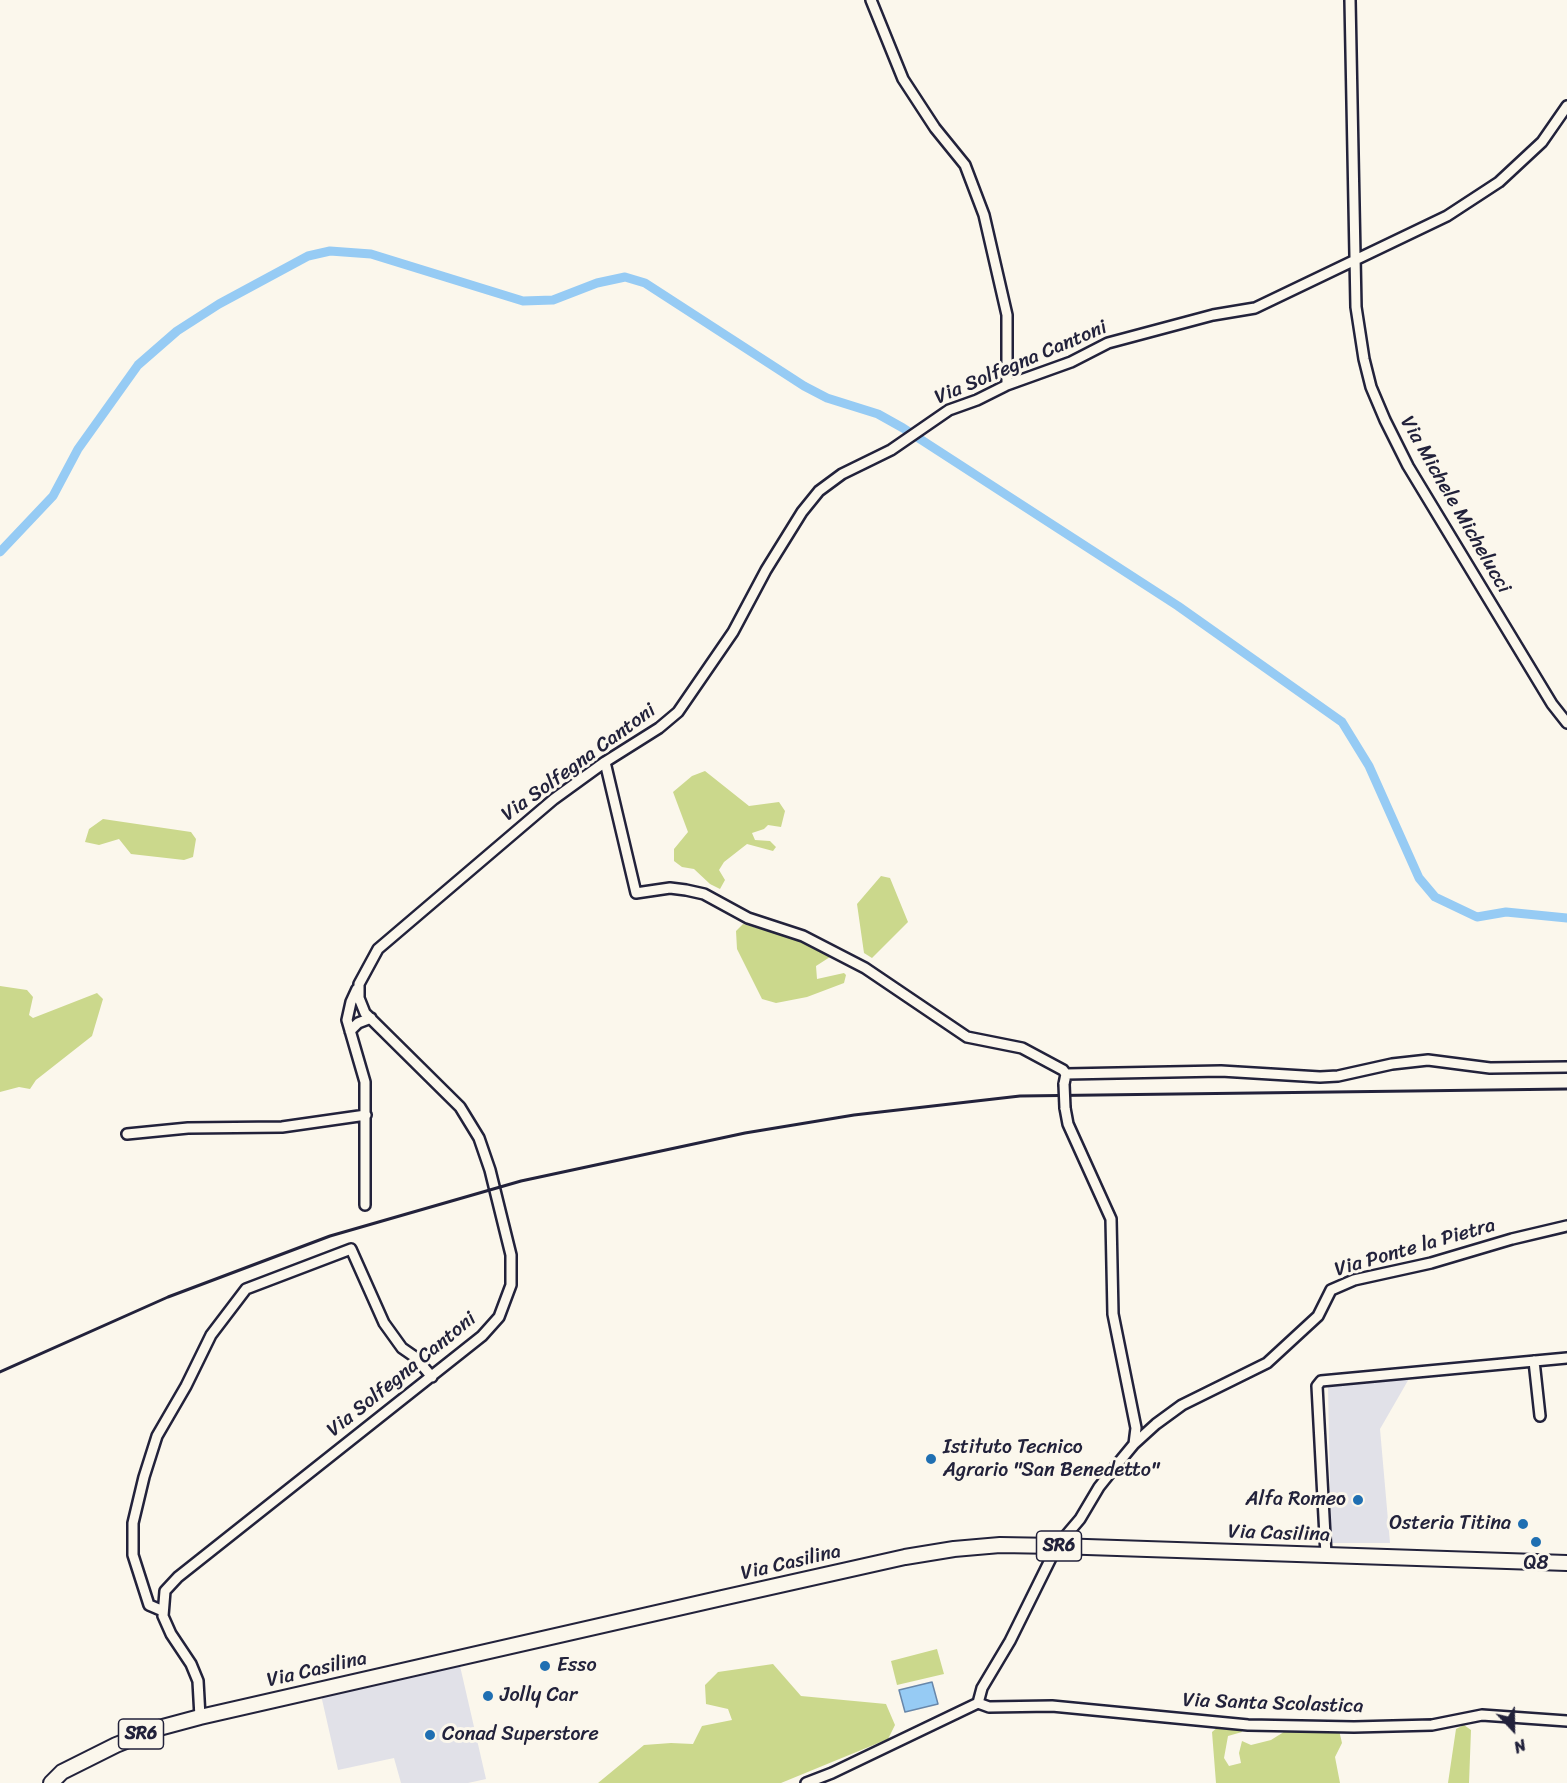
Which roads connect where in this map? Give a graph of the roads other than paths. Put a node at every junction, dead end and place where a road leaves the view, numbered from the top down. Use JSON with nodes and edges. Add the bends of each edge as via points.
{"nodes":[{"id":1,"x":871,"y":0,"type":"edge"},
{"id":2,"x":1350,"y":0,"type":"edge"},
{"id":3,"x":1567,"y":106,"type":"edge"},
{"id":4,"x":1354,"y":261,"type":"junction"},
{"id":5,"x":1007,"y":385,"type":"junction"},
{"id":6,"x":1567,"y":723,"type":"edge"},
{"id":7,"x":605,"y":762,"type":"junction"},
{"id":8,"x":359,"y":984,"type":"junction"},
{"id":9,"x":370,"y":1018,"type":"junction"},
{"id":10,"x":350,"y":1031,"type":"junction"},
{"id":11,"x":1567,"y":1067,"type":"edge"},
{"id":12,"x":1066,"y":1074,"type":"junction"},
{"id":13,"x":366,"y":1115,"type":"junction"},
{"id":14,"x":127,"y":1134,"type":"dead end"},
{"id":15,"x":364,"y":1205,"type":"dead end"},
{"id":16,"x":1567,"y":1226,"type":"edge"},
{"id":17,"x":1567,"y":1358,"type":"edge"},
{"id":18,"x":1534,"y":1361,"type":"junction"},
{"id":19,"x":432,"y":1377,"type":"junction"},
{"id":20,"x":1540,"y":1416,"type":"dead end"},
{"id":21,"x":1134,"y":1444,"type":"junction"},
{"id":22,"x":1057,"y":1546,"type":"junction"},
{"id":23,"x":1326,"y":1555,"type":"junction"},
{"id":24,"x":1567,"y":1563,"type":"edge"},
{"id":25,"x":164,"y":1611,"type":"junction"},
{"id":26,"x":978,"y":1703,"type":"junction"},
{"id":27,"x":200,"y":1717,"type":"junction"},
{"id":28,"x":1567,"y":1721,"type":"edge"},
{"id":29,"x":62,"y":1772,"type":"junction"},
{"id":30,"x":833,"y":1778,"type":"edge"},
{"id":31,"x":39,"y":1783,"type":"edge"},
{"id":32,"x":51,"y":1783,"type":"edge"},
{"id":33,"x":806,"y":1783,"type":"edge"}],
"edges":[{"from":1,"to":5,"type":"street","via":[[903,79],[965,165],[984,215],[1007,315]]},
{"from":2,"to":4,"type":"street","name":"Via Michele Michelucci"},
{"from":3,"to":4,"type":"street","name":"Via Solfegna Cantoni","via":[[1542,142],[1499,182],[1447,216]]},
{"from":4,"to":5,"type":"street","name":"Via Solfegna Cantoni","via":[[1255,308],[1108,343],[1071,362]]},
{"from":4,"to":6,"type":"street","name":"Via Michele Michelucci","via":[[1364,358],[1385,420],[1408,466]]},
{"from":5,"to":7,"type":"street","name":"Via Solfegna Cantoni","via":[[949,410],[891,450],[842,474],[819,491],[766,570],[733,632],[678,712]]},
{"from":7,"to":8,"type":"street","name":"Via Solfegna Cantoni","via":[[554,799],[409,921],[378,949]]},
{"from":7,"to":12,"type":"street","via":[[636,893],[670,888],[704,894],[748,918],[803,936],[857,964],[967,1037],[1022,1048]]},
{"from":8,"to":9,"type":"street","name":"Via Solfegna Cantoni","via":[[358,998]]},
{"from":8,"to":10,"type":"street","via":[[347,1020]]},
{"from":9,"to":10,"type":"street"},
{"from":9,"to":19,"type":"street","name":"Via Solfegna Cantoni","via":[[460,1107],[479,1138],[511,1255],[511,1285],[499,1317],[483,1336]]},
{"from":10,"to":13,"type":"street","via":[[365,1082]]},
{"from":11,"to":12,"type":"street","via":[[1490,1068],[1428,1060],[1320,1077],[1221,1071]]},
{"from":12,"to":21,"type":"street","bridge":true,"via":[[1068,1124],[1111,1219],[1113,1314],[1136,1428]]},
{"from":13,"to":14,"type":"street","via":[[282,1127],[188,1128]]},
{"from":13,"to":15,"type":"street"},
{"from":16,"to":21,"type":"street","name":"Via Ponte la Pietra","via":[[1354,1280],[1331,1290],[1318,1316],[1267,1363],[1182,1405]]},
{"from":17,"to":18,"type":"street"},
{"from":18,"to":20,"type":"street"},
{"from":18,"to":23,"type":"street","via":[[1321,1381],[1317,1386]]},
{"from":19,"to":25,"type":"street","name":"Via Solfegna Cantoni","via":[[178,1577],[165,1591]]},
{"from":19,"to":25,"type":"street","via":[[402,1348],[384,1323],[351,1249],[246,1289],[211,1335],[157,1436],[144,1477],[133,1523],[133,1555],[149,1605]]},
{"from":21,"to":22,"type":"street","name":"Via Ponte la Pietra"},
{"from":22,"to":23,"type":"main road","name":"Via Casilina","number":"SR6"},
{"from":22,"to":26,"type":"street","name":"Via Ponte la Pietra","via":[[982,1688]]},
{"from":22,"to":27,"type":"main road","name":"Via Casilina","number":"SR6","via":[[988,1546],[905,1557]]},
{"from":23,"to":24,"type":"main road","name":"Via Casilina","number":"SR6"},
{"from":25,"to":27,"type":"street","via":[[171,1634],[198,1681]]},
{"from":26,"to":28,"type":"street","name":"Via Santa Scolastica","via":[[989,1707],[1052,1706],[1248,1725],[1421,1725],[1482,1715]]},
{"from":26,"to":30,"type":"street"},
{"from":27,"to":29,"type":"main road","name":"Via Casilina","number":"SR6","via":[[152,1730]]},
{"from":29,"to":31,"type":"main road"},
{"from":29,"to":32,"type":"main road","name":"Via Casilina","number":"SR6"},
{"from":30,"to":33,"type":"street"}]}
